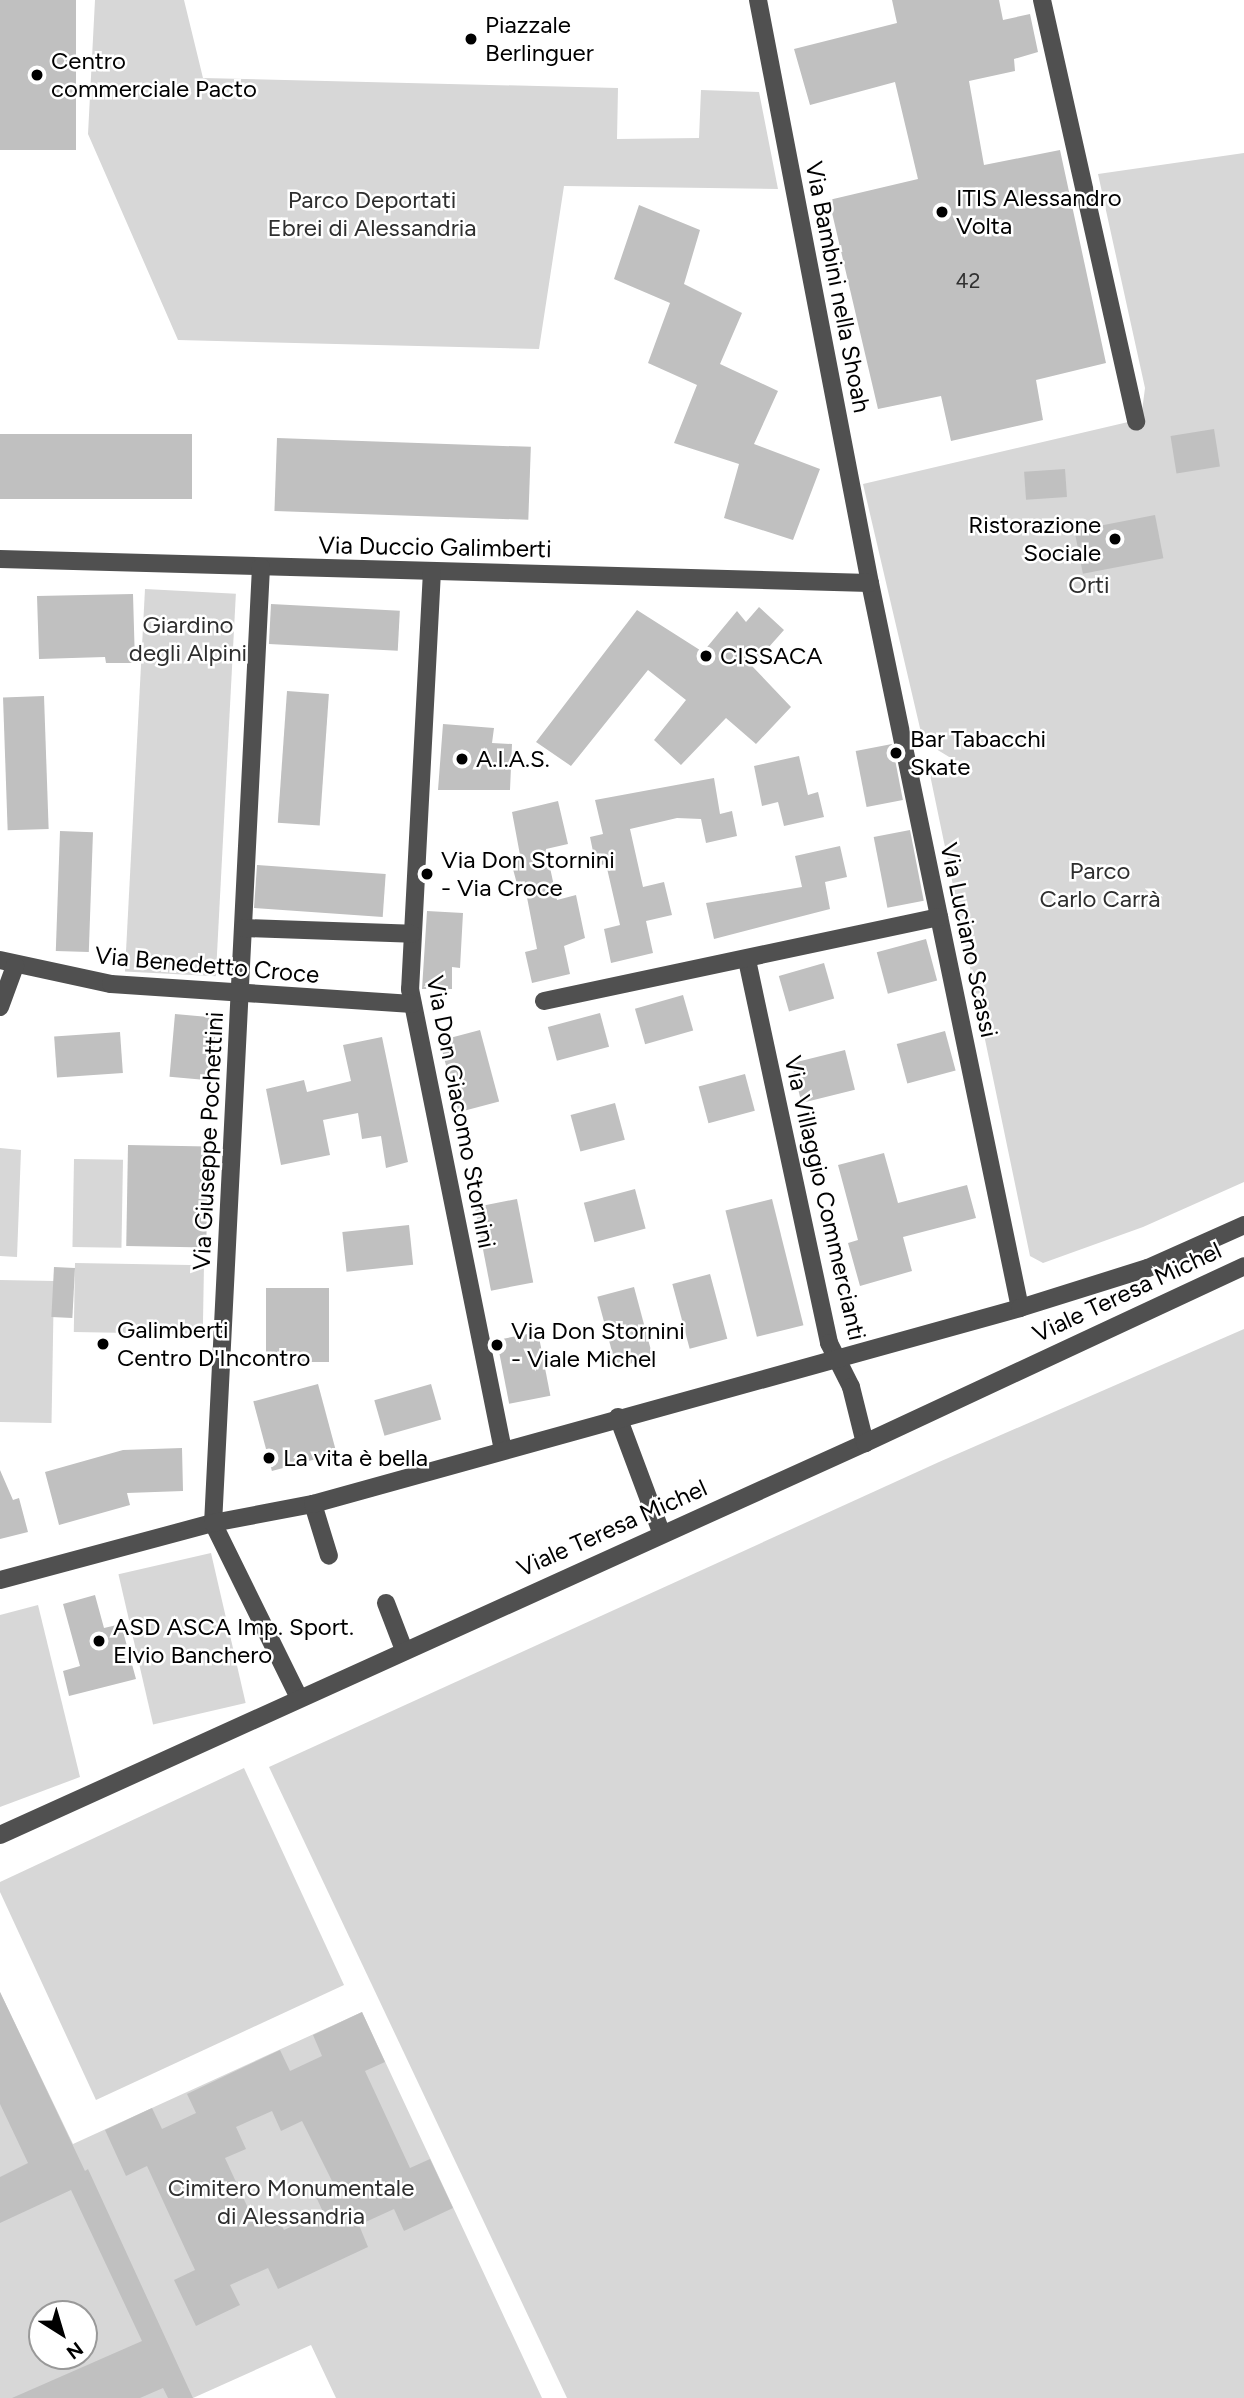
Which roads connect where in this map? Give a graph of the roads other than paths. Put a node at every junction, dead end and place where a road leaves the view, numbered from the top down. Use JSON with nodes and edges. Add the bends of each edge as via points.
{"nodes":[{"id":1,"x":758,"y":0,"type":"edge"},
{"id":2,"x":1042,"y":0,"type":"edge"},
{"id":3,"x":1136,"y":422,"type":"dead end"},
{"id":4,"x":0,"y":559,"type":"edge"},
{"id":5,"x":261,"y":567,"type":"junction"},
{"id":6,"x":432,"y":571,"type":"junction"},
{"id":7,"x":870,"y":583,"type":"junction"},
{"id":8,"x":939,"y":917,"type":"junction"},
{"id":9,"x":244,"y":928,"type":"junction"},
{"id":10,"x":412,"y":934,"type":"junction"},
{"id":11,"x":747,"y":960,"type":"junction"},
{"id":12,"x":8,"y":963,"type":"edge"},
{"id":13,"x":240,"y":996,"type":"junction"},
{"id":14,"x":544,"y":1001,"type":"dead end"},
{"id":15,"x":412,"y":1004,"type":"junction"},
{"id":16,"x":0,"y":1007,"type":"edge"},
{"id":17,"x":1244,"y":1225,"type":"edge"},
{"id":18,"x":1244,"y":1266,"type":"edge"},
{"id":19,"x":1020,"y":1308,"type":"junction"},
{"id":20,"x":836,"y":1359,"type":"junction"},
{"id":21,"x":618,"y":1417,"type":"junction"},
{"id":22,"x":865,"y":1443,"type":"junction"},
{"id":23,"x":503,"y":1449,"type":"junction"},
{"id":24,"x":313,"y":1504,"type":"junction"},
{"id":25,"x":213,"y":1523,"type":"junction"},
{"id":26,"x":661,"y":1532,"type":"junction"},
{"id":27,"x":329,"y":1556,"type":"dead end"},
{"id":28,"x":0,"y":1580,"type":"edge"},
{"id":29,"x":386,"y":1603,"type":"dead end"},
{"id":30,"x":404,"y":1650,"type":"junction"},
{"id":31,"x":299,"y":1698,"type":"junction"},
{"id":32,"x":0,"y":1835,"type":"edge"}],
"edges":[{"from":1,"to":7,"type":"street","name":"Via Bambini nella Shoah"},
{"from":2,"to":3,"type":"street"},
{"from":4,"to":5,"type":"street","name":"Via Duccio Galimberti"},
{"from":5,"to":6,"type":"street","name":"Via Duccio Galimberti"},
{"from":5,"to":9,"type":"street","name":"Via Giuseppe Pochettini"},
{"from":6,"to":7,"type":"street","name":"Via Duccio Galimberti"},
{"from":6,"to":10,"type":"street","name":"Via Don Giacomo Stornini"},
{"from":7,"to":8,"type":"street","name":"Via Luciano Scassi"},
{"from":8,"to":11,"type":"street"},
{"from":8,"to":19,"type":"street","name":"Via Luciano Scassi"},
{"from":9,"to":10,"type":"street"},
{"from":9,"to":13,"type":"street","name":"Via Giuseppe Pochettini"},
{"from":10,"to":15,"type":"street","name":"Via Don Giacomo Stornini"},
{"from":11,"to":14,"type":"street"},
{"from":11,"to":20,"type":"street","name":"Via Villaggio Commercianti"},
{"from":12,"to":13,"type":"street","name":"Via Benedetto Croce","via":[[111,984]]},
{"from":12,"to":16,"type":"street"},
{"from":13,"to":15,"type":"street","name":"Via Benedetto Croce"},
{"from":13,"to":25,"type":"street","name":"Via Giuseppe Pochettini"},
{"from":15,"to":23,"type":"street","name":"Via Don Giacomo Stornini"},
{"from":17,"to":19,"type":"street","name":"Viale Teresa Michel","via":[[1148,1268]]},
{"from":18,"to":22,"type":"street","name":"Viale Teresa Michel"},
{"from":19,"to":20,"type":"street","name":"Viale Teresa Michel"},
{"from":20,"to":21,"type":"street","name":"Viale Teresa Michel"},
{"from":20,"to":22,"type":"street","name":"Via Villaggio Commercianti","via":[[851,1387]]},
{"from":21,"to":23,"type":"street","name":"Viale Teresa Michel"},
{"from":21,"to":26,"type":"street"},
{"from":22,"to":26,"type":"street","name":"Viale Teresa Michel"},
{"from":23,"to":24,"type":"street","name":"Viale Teresa Michel"},
{"from":24,"to":25,"type":"street","name":"Viale Teresa Michel"},
{"from":24,"to":27,"type":"street"},
{"from":25,"to":28,"type":"street","name":"Viale Teresa Michel"},
{"from":25,"to":31,"type":"street","name":"Via Giuseppe Pochettini"},
{"from":26,"to":30,"type":"street","name":"Viale Teresa Michel"},
{"from":29,"to":30,"type":"street"},
{"from":30,"to":31,"type":"street","name":"Viale Teresa Michel"},
{"from":31,"to":32,"type":"street","name":"Viale Teresa Michel"}]}
